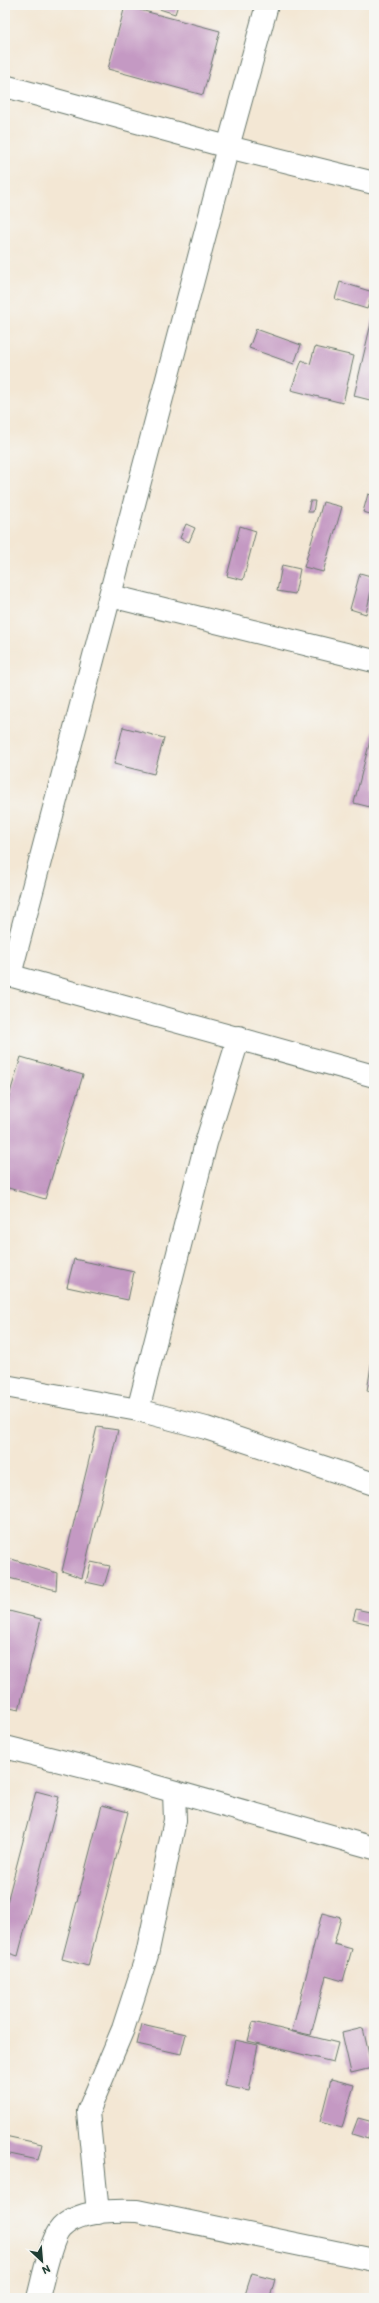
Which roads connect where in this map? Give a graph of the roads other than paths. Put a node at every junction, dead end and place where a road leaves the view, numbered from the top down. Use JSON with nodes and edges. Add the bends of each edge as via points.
{"nodes":[{"id":1,"x":267,"y":5,"type":"edge"},
{"id":2,"x":5,"y":86,"type":"edge"},
{"id":3,"x":228,"y":147,"type":"junction"},
{"id":4,"x":374,"y":183,"type":"edge"},
{"id":5,"x":111,"y":596,"type":"junction"},
{"id":6,"x":374,"y":661,"type":"edge"},
{"id":7,"x":7,"y":975,"type":"edge"},
{"id":8,"x":239,"y":1037,"type":"junction"},
{"id":9,"x":374,"y":1076,"type":"edge"},
{"id":10,"x":5,"y":1386,"type":"edge"},
{"id":11,"x":138,"y":1410,"type":"junction"},
{"id":12,"x":374,"y":1484,"type":"edge"},
{"id":13,"x":5,"y":1747,"type":"edge"},
{"id":14,"x":174,"y":1792,"type":"junction"},
{"id":15,"x":374,"y":1848,"type":"edge"},
{"id":16,"x":98,"y":2213,"type":"junction"},
{"id":17,"x":374,"y":2260,"type":"edge"},
{"id":18,"x":38,"y":2298,"type":"edge"}],
"edges":[{"from":1,"to":3,"type":"street"},
{"from":2,"to":3,"type":"street"},
{"from":3,"to":4,"type":"street"},
{"from":3,"to":5,"type":"street"},
{"from":5,"to":6,"type":"street"},
{"from":5,"to":7,"type":"street"},
{"from":7,"to":8,"type":"street"},
{"from":8,"to":9,"type":"street"},
{"from":8,"to":11,"type":"street","via":[[206,1143]]},
{"from":10,"to":11,"type":"street"},
{"from":11,"to":12,"type":"street","via":[[206,1428]]},
{"from":13,"to":14,"type":"street"},
{"from":14,"to":15,"type":"street"},
{"from":14,"to":16,"type":"street","via":[[175,1820],[147,1955],[123,2030],[88,2112]]},
{"from":16,"to":17,"type":"street","via":[[116,2210],[137,2211]]},
{"from":16,"to":18,"type":"street","via":[[77,2218],[60,2228]]}]}
